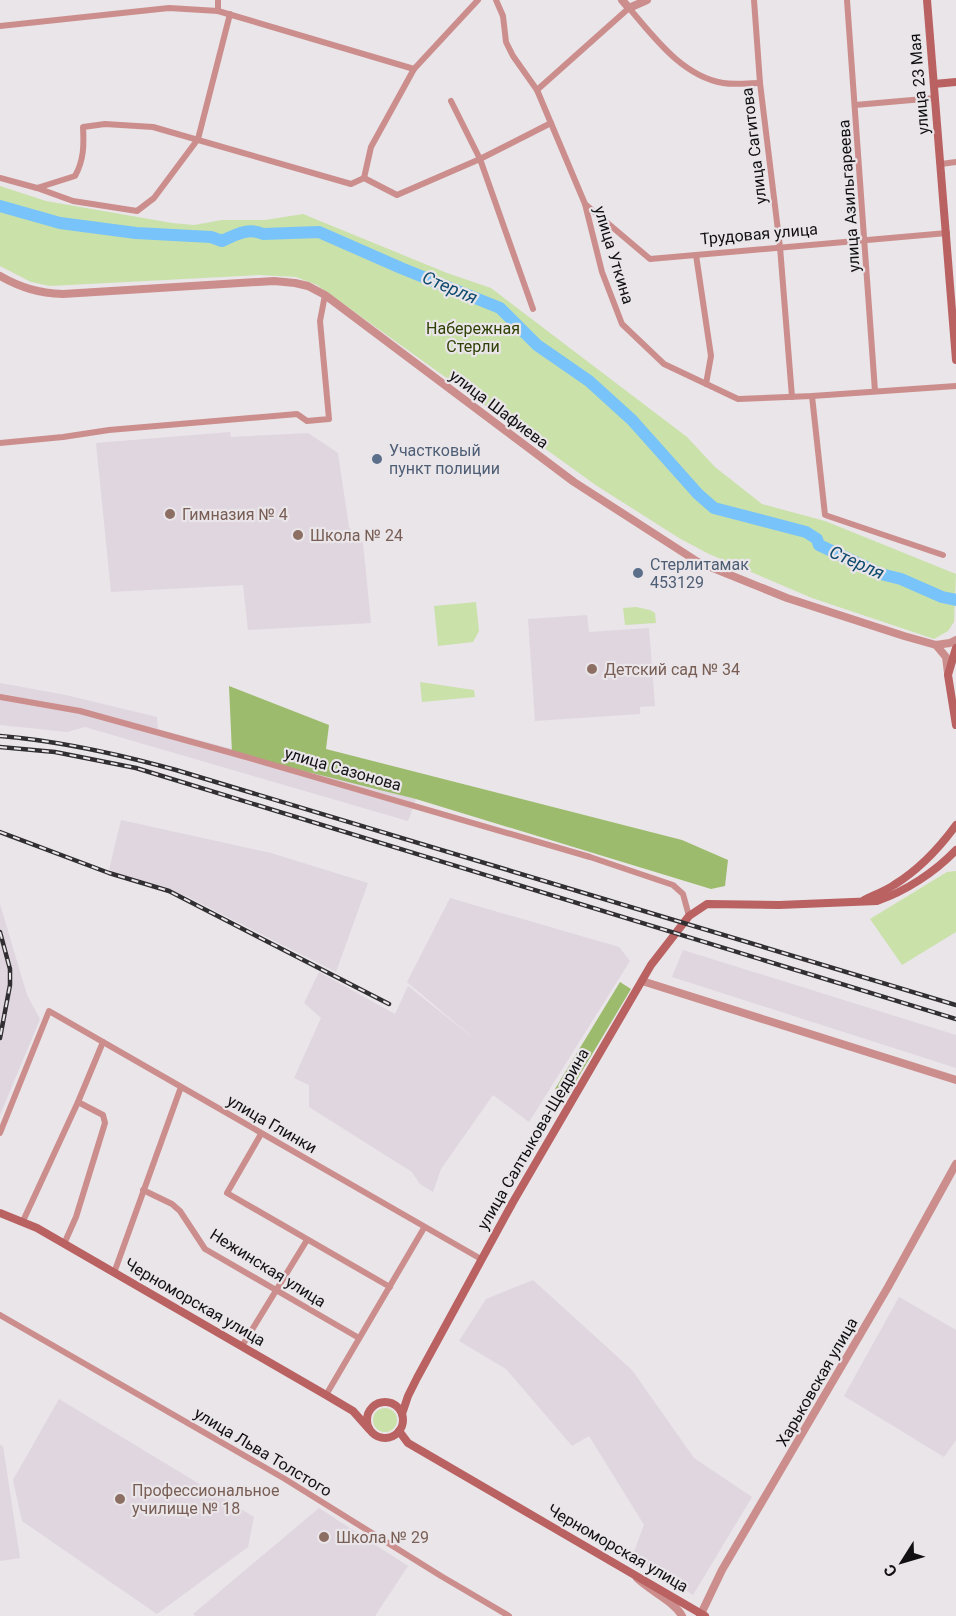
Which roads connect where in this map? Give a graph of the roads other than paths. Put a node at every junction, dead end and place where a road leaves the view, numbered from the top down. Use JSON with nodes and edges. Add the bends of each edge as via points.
{"nodes":[{"id":1,"x":218,"y":0,"type":"edge"},
{"id":2,"x":478,"y":0,"type":"edge"},
{"id":3,"x":496,"y":0,"type":"edge"},
{"id":4,"x":622,"y":0,"type":"edge"},
{"id":5,"x":647,"y":0,"type":"edge"},
{"id":6,"x":754,"y":0,"type":"edge"},
{"id":7,"x":847,"y":0,"type":"edge"},
{"id":8,"x":927,"y":0,"type":"edge"},
{"id":9,"x":629,"y":8,"type":"junction"},
{"id":10,"x":218,"y":11,"type":"junction"},
{"id":11,"x":230,"y":14,"type":"junction"},
{"id":12,"x":0,"y":26,"type":"edge"},
{"id":13,"x":414,"y":69,"type":"junction"},
{"id":14,"x":956,"y":82,"type":"edge"},
{"id":15,"x":760,"y":83,"type":"junction"},
{"id":16,"x":934,"y":84,"type":"junction"},
{"id":17,"x":537,"y":90,"type":"junction"},
{"id":18,"x":935,"y":99,"type":"junction"},
{"id":19,"x":451,"y":101,"type":"dead end"},
{"id":20,"x":855,"y":105,"type":"junction"},
{"id":21,"x":551,"y":123,"type":"junction"},
{"id":22,"x":198,"y":139,"type":"junction"},
{"id":23,"x":480,"y":159,"type":"junction"},
{"id":24,"x":956,"y":162,"type":"edge"},
{"id":25,"x":941,"y":164,"type":"junction"},
{"id":26,"x":0,"y":178,"type":"edge"},
{"id":27,"x":364,"y":178,"type":"junction"},
{"id":28,"x":37,"y":188,"type":"junction"},
{"id":29,"x":585,"y":204,"type":"junction"},
{"id":30,"x":951,"y":233,"type":"edge"},
{"id":31,"x":866,"y":239,"type":"junction"},
{"id":32,"x":780,"y":247,"type":"junction"},
{"id":33,"x":696,"y":255,"type":"junction"},
{"id":34,"x":0,"y":276,"type":"edge"},
{"id":35,"x":325,"y":295,"type":"junction"},
{"id":36,"x":954,"y":308,"type":"edge"},
{"id":37,"x":533,"y":309,"type":"dead end"},
{"id":38,"x":956,"y":360,"type":"edge"},
{"id":39,"x":706,"y":384,"type":"junction"},
{"id":40,"x":956,"y":386,"type":"edge"},
{"id":41,"x":875,"y":391,"type":"junction"},
{"id":42,"x":812,"y":396,"type":"junction"},
{"id":43,"x":792,"y":397,"type":"junction"},
{"id":44,"x":0,"y":443,"type":"edge"},
{"id":45,"x":943,"y":555,"type":"dead end"},
{"id":46,"x":956,"y":640,"type":"edge"},
{"id":47,"x":936,"y":645,"type":"junction"},
{"id":48,"x":956,"y":648,"type":"edge"},
{"id":49,"x":948,"y":675,"type":"junction"},
{"id":50,"x":953,"y":694,"type":"edge"},
{"id":51,"x":0,"y":697,"type":"edge"},
{"id":52,"x":956,"y":725,"type":"edge"},
{"id":53,"x":956,"y":825,"type":"edge"},
{"id":54,"x":956,"y":850,"type":"edge"},
{"id":55,"x":859,"y":903,"type":"junction"},
{"id":56,"x":688,"y":916,"type":"junction"},
{"id":57,"x":642,"y":981,"type":"junction"},
{"id":58,"x":103,"y":1042,"type":"junction"},
{"id":59,"x":956,"y":1080,"type":"edge"},
{"id":60,"x":181,"y":1087,"type":"junction"},
{"id":61,"x":78,"y":1102,"type":"junction"},
{"id":62,"x":0,"y":1133,"type":"edge"},
{"id":63,"x":261,"y":1134,"type":"junction"},
{"id":64,"x":956,"y":1164,"type":"edge"},
{"id":65,"x":143,"y":1190,"type":"junction"},
{"id":66,"x":0,"y":1213,"type":"edge"},
{"id":67,"x":23,"y":1221,"type":"junction"},
{"id":68,"x":424,"y":1228,"type":"junction"},
{"id":69,"x":308,"y":1240,"type":"junction"},
{"id":70,"x":64,"y":1244,"type":"junction"},
{"id":71,"x":481,"y":1259,"type":"junction"},
{"id":72,"x":114,"y":1273,"type":"junction"},
{"id":73,"x":390,"y":1287,"type":"junction"},
{"id":74,"x":276,"y":1291,"type":"junction"},
{"id":75,"x":0,"y":1315,"type":"edge"},
{"id":76,"x":359,"y":1338,"type":"junction"},
{"id":77,"x":242,"y":1346,"type":"junction"},
{"id":78,"x":326,"y":1395,"type":"junction"},
{"id":79,"x":408,"y":1396,"type":"junction"},
{"id":80,"x":392,"y":1403,"type":"junction"},
{"id":81,"x":372,"y":1407,"type":"junction"},
{"id":82,"x":353,"y":1411,"type":"junction"},
{"id":83,"x":402,"y":1414,"type":"junction"},
{"id":84,"x":369,"y":1428,"type":"junction"},
{"id":85,"x":399,"y":1431,"type":"junction"},
{"id":86,"x":383,"y":1438,"type":"junction"},
{"id":87,"x":408,"y":1443,"type":"junction"},
{"id":88,"x":633,"y":1575,"type":"junction"},
{"id":89,"x":702,"y":1615,"type":"edge"},
{"id":90,"x":509,"y":1616,"type":"edge"},
{"id":91,"x":682,"y":1616,"type":"edge"}],
"edges":[{"from":1,"to":10,"type":"street"},
{"from":2,"to":13,"type":"street"},
{"from":3,"to":17,"type":"street","name":"улица Уткина","via":[[503,16],[506,42]]},
{"from":4,"to":9,"type":"street"},
{"from":5,"to":9,"type":"street"},
{"from":6,"to":15,"type":"street","name":"улица Сагитова"},
{"from":7,"to":20,"type":"street","name":"улица Азильгареева"},
{"from":8,"to":16,"type":"main road","name":"улица 23 Мая"},
{"from":9,"to":15,"type":"street","via":[[697,75],[723,83]]},
{"from":9,"to":17,"type":"street"},
{"from":10,"to":11,"type":"street"},
{"from":10,"to":12,"type":"street","via":[[170,8]]},
{"from":11,"to":13,"type":"street"},
{"from":11,"to":22,"type":"street"},
{"from":13,"to":27,"type":"street","via":[[371,147]]},
{"from":14,"to":16,"type":"main road"},
{"from":15,"to":32,"type":"street","name":"улица Сагитова"},
{"from":16,"to":18,"type":"main road","name":"улица 23 Мая"},
{"from":17,"to":21,"type":"street","name":"улица Уткина"},
{"from":18,"to":20,"type":"street"},
{"from":18,"to":25,"type":"main road","name":"улица 23 Мая"},
{"from":19,"to":23,"type":"street"},
{"from":20,"to":31,"type":"street","name":"улица Азильгареева"},
{"from":21,"to":23,"type":"street"},
{"from":21,"to":29,"type":"street","name":"улица Уткина"},
{"from":22,"to":27,"type":"street","via":[[351,184]]},
{"from":22,"to":28,"type":"street","via":[[154,198],[137,211],[73,201]]},
{"from":22,"to":28,"type":"street","via":[[153,128],[105,124],[83,127],[84,148],[75,176]]},
{"from":23,"to":27,"type":"street","via":[[398,195]]},
{"from":23,"to":37,"type":"street"},
{"from":24,"to":25,"type":"street"},
{"from":25,"to":30,"type":"main road","name":"улица 23 Мая"},
{"from":26,"to":28,"type":"street"},
{"from":29,"to":33,"type":"street","name":"Трудовая улица","via":[[650,259]]},
{"from":29,"to":39,"type":"street","name":"улица Уткина","via":[[602,272],[622,324],[664,364]]},
{"from":30,"to":31,"type":"street","name":"Трудовая улица"},
{"from":30,"to":36,"type":"main road","name":"улица 23 Мая"},
{"from":31,"to":32,"type":"street","name":"Трудовая улица"},
{"from":31,"to":41,"type":"street","name":"улица Азильгареева"},
{"from":32,"to":33,"type":"street","name":"Трудовая улица"},
{"from":32,"to":43,"type":"street","name":"улица Сагитова"},
{"from":33,"to":39,"type":"street","via":[[711,356]]},
{"from":34,"to":35,"type":"street","name":"улица Шафиева","via":[[42,293],[84,294],[274,281],[308,286]]},
{"from":35,"to":44,"type":"street","via":[[320,321],[329,419],[307,421],[297,414]]},
{"from":35,"to":47,"type":"street","name":"улица Шафиева","via":[[567,477],[698,562],[787,598]]},
{"from":36,"to":38,"type":"main road","name":"улица 23 Мая"},
{"from":39,"to":43,"type":"street","name":"улица Уткина","via":[[738,399]]},
{"from":40,"to":41,"type":"street","name":"улица Уткина"},
{"from":41,"to":42,"type":"street","name":"улица Уткина"},
{"from":42,"to":43,"type":"street","name":"улица Уткина"},
{"from":42,"to":45,"type":"street","via":[[825,515]]},
{"from":46,"to":47,"type":"street"},
{"from":47,"to":49,"type":"street","via":[[946,657]]},
{"from":48,"to":49,"type":"main road"},
{"from":49,"to":50,"type":"main road"},
{"from":50,"to":52,"type":"main road"},
{"from":51,"to":56,"type":"street","name":"улица Сазонова","via":[[80,711],[591,857],[674,885],[683,894]]},
{"from":53,"to":55,"type":"main road","via":[[933,852],[895,885]]},
{"from":54,"to":55,"type":"main road","via":[[915,883],[889,897]]},
{"from":55,"to":56,"type":"main road","name":"улица Салтыкова-Щедрина","via":[[707,904]]},
{"from":56,"to":57,"type":"main road","name":"улица Салтыкова-Щедрина"},
{"from":57,"to":59,"type":"street"},
{"from":57,"to":71,"type":"main road","name":"улица Салтыкова-Щедрина"},
{"from":58,"to":60,"type":"street","name":"улица Глинки"},
{"from":58,"to":61,"type":"street"},
{"from":58,"to":62,"type":"street","name":"улица Глинки","via":[[49,1011]]},
{"from":60,"to":63,"type":"street","name":"улица Глинки"},
{"from":60,"to":65,"type":"street"},
{"from":61,"to":67,"type":"street"},
{"from":61,"to":70,"type":"street","via":[[103,1115],[105,1123]]},
{"from":63,"to":68,"type":"street","name":"улица Глинки"},
{"from":63,"to":69,"type":"street","via":[[227,1193]]},
{"from":64,"to":89,"type":"street","name":"Харьковская улица","via":[[722,1570]]},
{"from":65,"to":72,"type":"street"},
{"from":65,"to":74,"type":"street","name":"Нежинская улица","via":[[180,1211],[206,1249]]},
{"from":66,"to":67,"type":"main road","name":"Черноморская улица"},
{"from":67,"to":70,"type":"main road","name":"Черноморская улица"},
{"from":68,"to":71,"type":"street","name":"улица Глинки"},
{"from":68,"to":73,"type":"street"},
{"from":69,"to":73,"type":"street"},
{"from":69,"to":74,"type":"street"},
{"from":70,"to":72,"type":"main road","name":"Черноморская улица"},
{"from":71,"to":79,"type":"main road","name":"улица Салтыкова-Щедрина"},
{"from":72,"to":77,"type":"main road","name":"Черноморская улица"},
{"from":73,"to":76,"type":"street"},
{"from":74,"to":76,"type":"street","name":"Нежинская улица"},
{"from":74,"to":77,"type":"street"},
{"from":75,"to":90,"type":"street","name":"улица Льва Толстого","via":[[285,1479]]},
{"from":76,"to":78,"type":"street"},
{"from":77,"to":78,"type":"main road","name":"Черноморская улица"},
{"from":78,"to":82,"type":"main road","name":"Черноморская улица"},
{"from":79,"to":80,"type":"main road"},
{"from":79,"to":83,"type":"main road","name":"улица Салтыкова-Щедрина"},
{"from":80,"to":81,"type":"main road","via":[[381,1402]]},
{"from":80,"to":83,"type":"main road"},
{"from":81,"to":82,"type":"main road"},
{"from":81,"to":84,"type":"main road","via":[[367,1417]]},
{"from":82,"to":84,"type":"main road","name":"Черноморская улица"},
{"from":83,"to":85,"type":"main road"},
{"from":84,"to":86,"type":"main road"},
{"from":85,"to":86,"type":"main road"},
{"from":85,"to":87,"type":"main road","name":"Черноморская улица"},
{"from":86,"to":87,"type":"main road"},
{"from":87,"to":88,"type":"main road","name":"Черноморская улица"},
{"from":88,"to":89,"type":"main road","name":"Черноморская улица"},
{"from":88,"to":91,"type":"street"}]}
